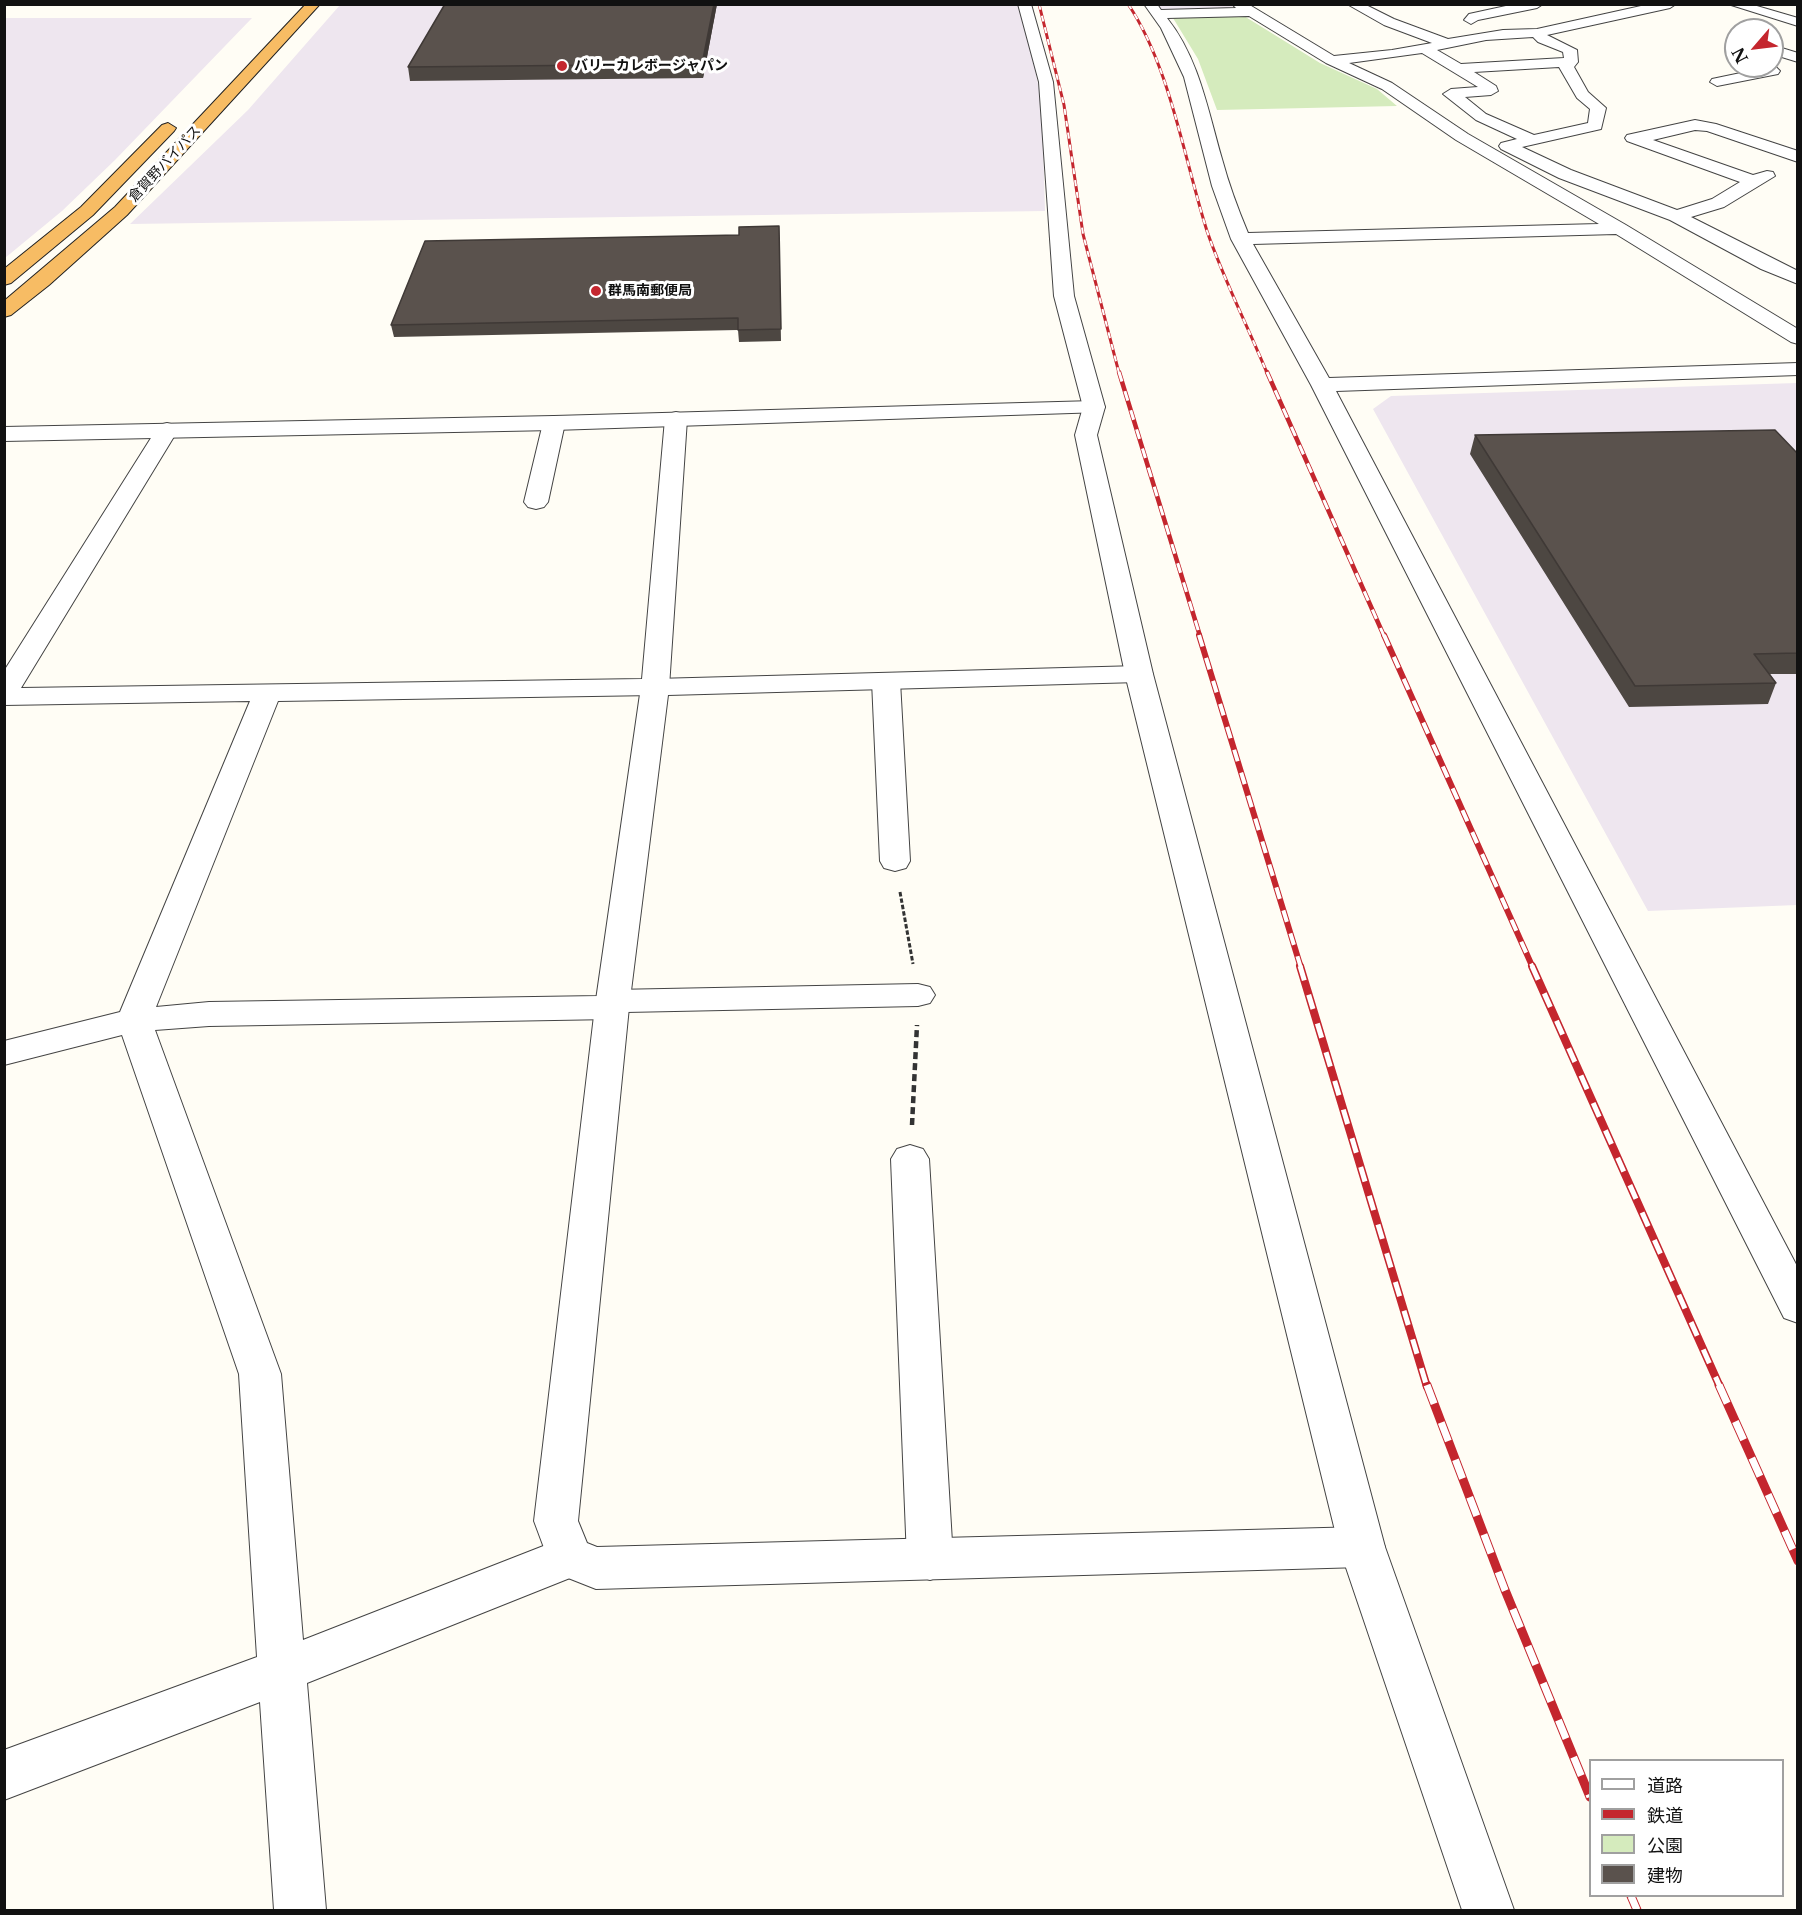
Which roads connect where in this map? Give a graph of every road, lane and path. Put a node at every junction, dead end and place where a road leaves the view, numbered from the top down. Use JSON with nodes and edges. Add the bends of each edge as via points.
{"nodes":[{"id":1,"x":314,"y":4,"type":"edge"},
{"id":2,"x":1024,"y":4,"type":"edge"},
{"id":3,"x":1353,"y":4,"type":"edge"},
{"id":4,"x":1537,"y":4,"type":"edge"},
{"id":5,"x":1670,"y":4,"type":"edge"},
{"id":6,"x":1734,"y":4,"type":"edge"},
{"id":7,"x":1245,"y":8,"type":"edge"},
{"id":8,"x":1154,"y":9,"type":"edge"},
{"id":9,"x":1797,"y":22,"type":"edge"},
{"id":10,"x":1458,"y":23,"type":"dead end"},
{"id":11,"x":1436,"y":27,"type":"dead end"},
{"id":12,"x":1414,"y":32,"type":"junction"},
{"id":13,"x":1537,"y":33,"type":"junction"},
{"id":14,"x":1446,"y":43,"type":"junction"},
{"id":15,"x":1424,"y":48,"type":"junction"},
{"id":16,"x":1331,"y":60,"type":"junction"},
{"id":17,"x":1571,"y":62,"type":"junction"},
{"id":18,"x":1458,"y":69,"type":"junction"},
{"id":19,"x":1737,"y":78,"type":"edge"},
{"id":20,"x":1717,"y":82,"type":"dead end"},
{"id":21,"x":179,"y":117,"type":"dead end"},
{"id":22,"x":1606,"y":130,"type":"junction"},
{"id":23,"x":1636,"y":139,"type":"junction"},
{"id":24,"x":1532,"y":140,"type":"junction"},
{"id":25,"x":1797,"y":157,"type":"edge"},
{"id":26,"x":1753,"y":181,"type":"junction"},
{"id":27,"x":1676,"y":216,"type":"junction"},
{"id":28,"x":1620,"y":229,"type":"junction"},
{"id":29,"x":1240,"y":239,"type":"junction"},
{"id":30,"x":1768,"y":265,"type":"junction"},
{"id":31,"x":1745,"y":270,"type":"dead end"},
{"id":32,"x":1723,"y":274,"type":"dead end"},
{"id":33,"x":1701,"y":278,"type":"junction"},
{"id":34,"x":1797,"y":278,"type":"edge"},
{"id":35,"x":4,"y":279,"type":"edge"},
{"id":36,"x":4,"y":311,"type":"edge"},
{"id":37,"x":1797,"y":338,"type":"edge"},
{"id":38,"x":1797,"y":369,"type":"edge"},
{"id":39,"x":1322,"y":385,"type":"junction"},
{"id":40,"x":1094,"y":407,"type":"junction"},
{"id":41,"x":676,"y":419,"type":"junction"},
{"id":42,"x":554,"y":423,"type":"junction"},
{"id":43,"x":167,"y":430,"type":"junction"},
{"id":44,"x":4,"y":434,"type":"edge"},
{"id":45,"x":536,"y":502,"type":"dead end"},
{"id":46,"x":1139,"y":674,"type":"junction"},
{"id":47,"x":886,"y":681,"type":"junction"},
{"id":48,"x":655,"y":687,"type":"junction"},
{"id":49,"x":267,"y":693,"type":"junction"},
{"id":50,"x":4,"y":695,"type":"edge"},
{"id":51,"x":895,"y":861,"type":"dead end"},
{"id":52,"x":918,"y":995,"type":"dead end"},
{"id":53,"x":612,"y":1004,"type":"junction"},
{"id":54,"x":134,"y":1020,"type":"junction"},
{"id":55,"x":4,"y":1053,"type":"edge"},
{"id":56,"x":910,"y":1159,"type":"dead end"},
{"id":57,"x":1797,"y":1307,"type":"edge"},
{"id":58,"x":1362,"y":1547,"type":"junction"},
{"id":59,"x":569,"y":1557,"type":"junction"},
{"id":60,"x":930,"y":1559,"type":"junction"},
{"id":61,"x":281,"y":1671,"type":"junction"},
{"id":62,"x":4,"y":1775,"type":"edge"},
{"id":63,"x":300,"y":1911,"type":"edge"},
{"id":64,"x":1488,"y":1911,"type":"edge"}],
"edges":[{"from":1,"to":36,"type":"highway","name":"倉賀野バイパス","via":[[121,211]]},
{"from":2,"to":40,"type":"street","via":[[1046,82],[1064,296]]},
{"from":3,"to":12,"type":"street"},
{"from":4,"to":10,"type":"street"},
{"from":5,"to":13,"type":"street"},
{"from":6,"to":9,"type":"street"},
{"from":7,"to":8,"type":"street"},
{"from":7,"to":16,"type":"street"},
{"from":8,"to":29,"type":"street","via":[[1182,55],[1196,89],[1228,209]]},
{"from":11,"to":12,"type":"street"},
{"from":12,"to":14,"type":"street"},
{"from":13,"to":14,"type":"street","via":[[1516,32]]},
{"from":13,"to":17,"type":"street","via":[[1570,50]]},
{"from":14,"to":15,"type":"street"},
{"from":15,"to":16,"type":"street"},
{"from":15,"to":18,"type":"street"},
{"from":16,"to":28,"type":"street","via":[[1387,86],[1462,137]]},
{"from":17,"to":18,"type":"street"},
{"from":17,"to":22,"type":"street","via":[[1566,66],[1582,95],[1598,108]]},
{"from":18,"to":24,"type":"street","via":[[1491,89],[1451,94],[1481,117]]},
{"from":19,"to":20,"type":"street"},
{"from":21,"to":35,"type":"highway","name":"倉賀野バイパス","via":[[87,211]]},
{"from":22,"to":23,"type":"street"},
{"from":22,"to":24,"type":"street"},
{"from":23,"to":25,"type":"street","via":[[1695,125]]},
{"from":23,"to":26,"type":"street"},
{"from":24,"to":27,"type":"street","via":[[1507,146],[1565,174]]},
{"from":25,"to":26,"type":"street","via":[[1781,170]]},
{"from":26,"to":27,"type":"street","via":[[1718,203]]},
{"from":27,"to":30,"type":"street"},
{"from":28,"to":29,"type":"street"},
{"from":28,"to":33,"type":"street"},
{"from":29,"to":39,"type":"street"},
{"from":30,"to":31,"type":"street"},
{"from":30,"to":34,"type":"street"},
{"from":32,"to":33,"type":"street"},
{"from":33,"to":37,"type":"street"},
{"from":38,"to":39,"type":"street"},
{"from":39,"to":57,"type":"street"},
{"from":40,"to":41,"type":"street"},
{"from":40,"to":46,"type":"street","via":[[1086,435]]},
{"from":41,"to":42,"type":"street"},
{"from":41,"to":48,"type":"street"},
{"from":42,"to":43,"type":"street"},
{"from":42,"to":45,"type":"street"},
{"from":43,"to":44,"type":"street"},
{"from":43,"to":50,"type":"street"},
{"from":46,"to":47,"type":"street"},
{"from":46,"to":58,"type":"street"},
{"from":47,"to":48,"type":"street"},
{"from":47,"to":51,"type":"street"},
{"from":48,"to":49,"type":"street"},
{"from":48,"to":53,"type":"street"},
{"from":49,"to":50,"type":"street"},
{"from":49,"to":54,"type":"street"},
{"from":52,"to":53,"type":"street"},
{"from":53,"to":54,"type":"street","via":[[209,1014]]},
{"from":53,"to":59,"type":"street","via":[[555,1521]]},
{"from":54,"to":55,"type":"street"},
{"from":54,"to":61,"type":"street","via":[[261,1374]]},
{"from":56,"to":60,"type":"street"},
{"from":58,"to":60,"type":"street"},
{"from":58,"to":64,"type":"street"},
{"from":59,"to":60,"type":"street","via":[[596,1568]]},
{"from":59,"to":61,"type":"street"},
{"from":61,"to":62,"type":"street"},
{"from":61,"to":63,"type":"street"}]}
